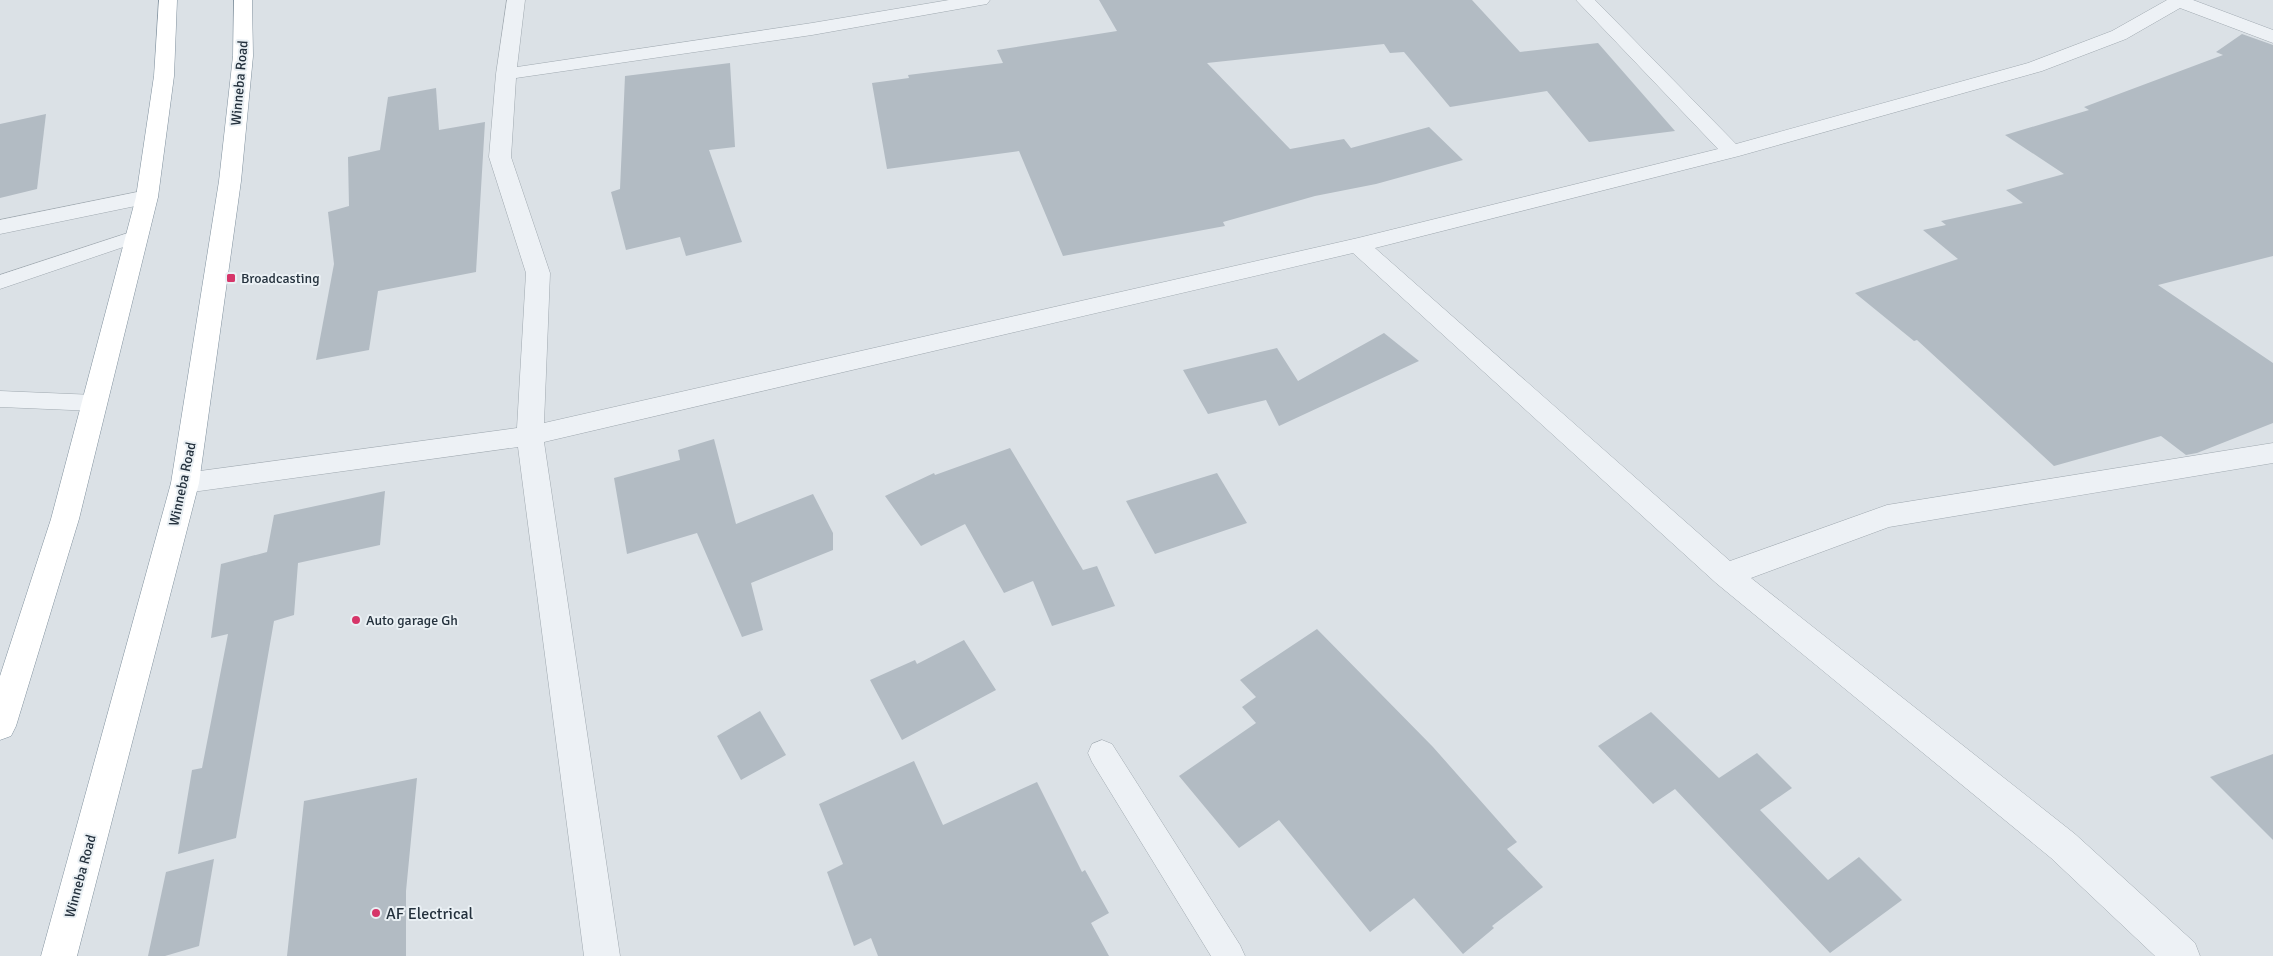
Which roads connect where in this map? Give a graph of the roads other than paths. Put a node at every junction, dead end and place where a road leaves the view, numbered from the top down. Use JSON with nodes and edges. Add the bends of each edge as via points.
{"nodes":[{"id":1,"x":168,"y":0,"type":"edge"},
{"id":2,"x":243,"y":0,"type":"edge"},
{"id":3,"x":516,"y":0,"type":"edge"},
{"id":4,"x":981,"y":0,"type":"edge"},
{"id":5,"x":1585,"y":0,"type":"edge"},
{"id":6,"x":2179,"y":0,"type":"edge"},
{"id":7,"x":2273,"y":37,"type":"edge"},
{"id":8,"x":506,"y":74,"type":"junction"},
{"id":9,"x":1732,"y":152,"type":"junction"},
{"id":10,"x":148,"y":197,"type":"junction"},
{"id":11,"x":0,"y":228,"type":"edge"},
{"id":12,"x":137,"y":236,"type":"junction"},
{"id":13,"x":1358,"y":245,"type":"junction"},
{"id":14,"x":0,"y":282,"type":"edge"},
{"id":15,"x":0,"y":399,"type":"edge"},
{"id":16,"x":95,"y":403,"type":"junction"},
{"id":17,"x":530,"y":436,"type":"junction"},
{"id":18,"x":2273,"y":453,"type":"edge"},
{"id":19,"x":185,"y":483,"type":"junction"},
{"id":20,"x":1726,"y":574,"type":"junction"},
{"id":21,"x":0,"y":726,"type":"edge"},
{"id":22,"x":1102,"y":753,"type":"dead end"},
{"id":23,"x":59,"y":956,"type":"edge"},
{"id":24,"x":602,"y":956,"type":"edge"},
{"id":25,"x":1229,"y":956,"type":"edge"},
{"id":26,"x":2182,"y":956,"type":"edge"}],
"edges":[{"from":1,"to":10,"type":"highway","via":[[164,76]]},
{"from":2,"to":19,"type":"highway","name":"Winneba Road","via":[[243,56],[230,181]]},
{"from":3,"to":8,"type":"street"},
{"from":4,"to":8,"type":"street","via":[[812,29]]},
{"from":5,"to":9,"type":"street"},
{"from":6,"to":7,"type":"street"},
{"from":6,"to":9,"type":"street","via":[[2119,36],[2036,67]]},
{"from":8,"to":17,"type":"street","via":[[500,157],[538,273]]},
{"from":9,"to":13,"type":"street"},
{"from":10,"to":11,"type":"street"},
{"from":10,"to":12,"type":"highway"},
{"from":12,"to":14,"type":"lane"},
{"from":12,"to":16,"type":"highway"},
{"from":13,"to":17,"type":"street"},
{"from":13,"to":20,"type":"street"},
{"from":15,"to":16,"type":"lane"},
{"from":16,"to":21,"type":"highway","via":[[65,519]]},
{"from":17,"to":19,"type":"street"},
{"from":17,"to":24,"type":"street"},
{"from":18,"to":20,"type":"street","via":[[1887,516]]},
{"from":19,"to":23,"type":"highway","name":"Winneba Road"},
{"from":20,"to":26,"type":"street","via":[[2062,846]]},
{"from":22,"to":25,"type":"lane"}]}
